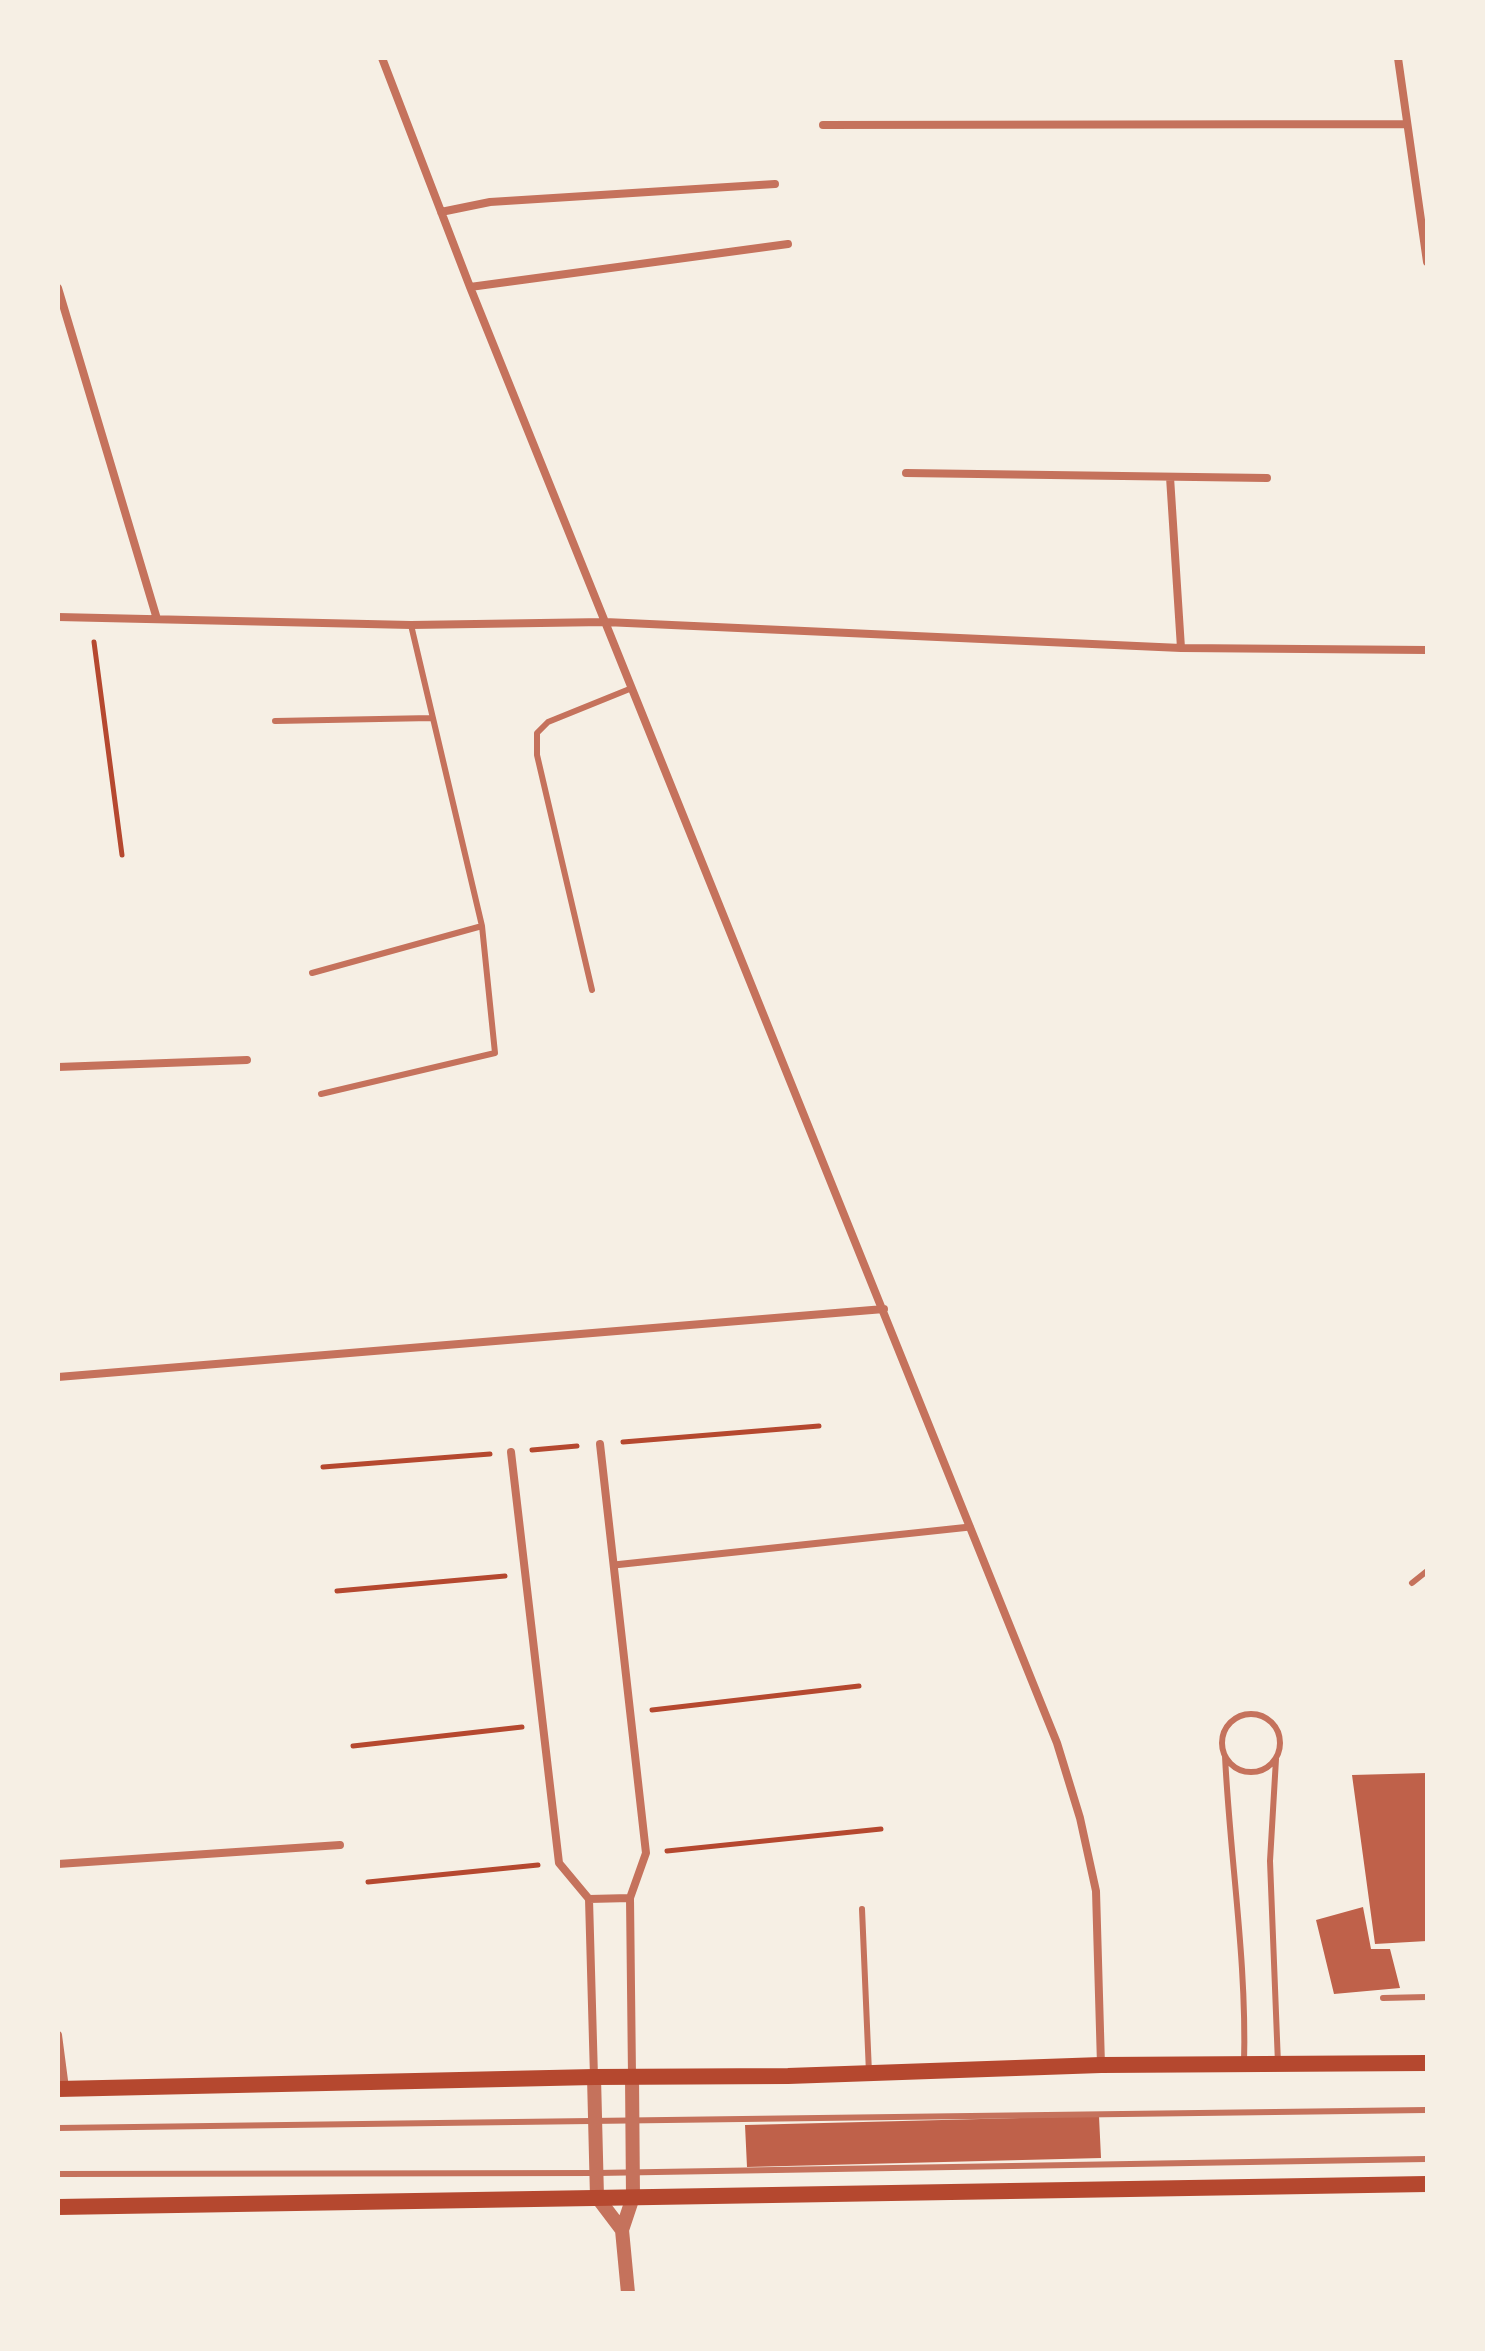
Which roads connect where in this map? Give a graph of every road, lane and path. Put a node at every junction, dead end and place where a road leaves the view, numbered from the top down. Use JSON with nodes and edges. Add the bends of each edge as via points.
{"nodes":[{"id":1,"x":382,"y":58,"type":"edge"},
{"id":2,"x":1398,"y":58,"type":"edge"},
{"id":3,"x":1407,"y":124,"type":"junction"},
{"id":4,"x":823,"y":125,"type":"dead end"},
{"id":5,"x":775,"y":184,"type":"dead end"},
{"id":6,"x":441,"y":212,"type":"junction"},
{"id":7,"x":788,"y":244,"type":"dead end"},
{"id":8,"x":1427,"y":262,"type":"edge"},
{"id":9,"x":470,"y":287,"type":"junction"},
{"id":10,"x":58,"y":288,"type":"edge"},
{"id":11,"x":906,"y":473,"type":"dead end"},
{"id":12,"x":1170,"y":477,"type":"junction"},
{"id":13,"x":1267,"y":478,"type":"dead end"},
{"id":14,"x":58,"y":617,"type":"edge"},
{"id":15,"x":91,"y":618,"type":"junction"},
{"id":16,"x":157,"y":619,"type":"junction"},
{"id":17,"x":605,"y":622,"type":"junction"},
{"id":18,"x":411,"y":625,"type":"junction"},
{"id":19,"x":1181,"y":648,"type":"junction"},
{"id":20,"x":1427,"y":650,"type":"edge"},
{"id":21,"x":632,"y":688,"type":"junction"},
{"id":22,"x":432,"y":718,"type":"junction"},
{"id":23,"x":275,"y":721,"type":"dead end"},
{"id":24,"x":122,"y":855,"type":"dead end"},
{"id":25,"x":482,"y":926,"type":"junction"},
{"id":26,"x":312,"y":973,"type":"dead end"},
{"id":27,"x":592,"y":990,"type":"dead end"},
{"id":28,"x":247,"y":1060,"type":"dead end"},
{"id":29,"x":58,"y":1067,"type":"edge"},
{"id":30,"x":321,"y":1094,"type":"dead end"},
{"id":31,"x":884,"y":1309,"type":"junction"},
{"id":32,"x":58,"y":1377,"type":"edge"},
{"id":33,"x":819,"y":1426,"type":"dead end"},
{"id":34,"x":600,"y":1444,"type":"junction"},
{"id":35,"x":511,"y":1452,"type":"junction"},
{"id":36,"x":323,"y":1467,"type":"dead end"},
{"id":37,"x":970,"y":1527,"type":"junction"},
{"id":38,"x":614,"y":1565,"type":"junction"},
{"id":39,"x":1427,"y":1571,"type":"edge"},
{"id":40,"x":526,"y":1574,"type":"junction"},
{"id":41,"x":1412,"y":1583,"type":"dead end"},
{"id":42,"x":337,"y":1591,"type":"dead end"},
{"id":43,"x":859,"y":1686,"type":"dead end"},
{"id":44,"x":632,"y":1713,"type":"junction"},
{"id":45,"x":543,"y":1725,"type":"junction"},
{"id":46,"x":353,"y":1746,"type":"dead end"},
{"id":47,"x":1225,"y":1756,"type":"junction"},
{"id":48,"x":1276,"y":1759,"type":"junction"},
{"id":49,"x":881,"y":1829,"type":"dead end"},
{"id":50,"x":340,"y":1845,"type":"dead end"},
{"id":51,"x":646,"y":1853,"type":"junction"},
{"id":52,"x":559,"y":1863,"type":"junction"},
{"id":53,"x":58,"y":1864,"type":"edge"},
{"id":54,"x":368,"y":1882,"type":"dead end"},
{"id":55,"x":630,"y":1898,"type":"junction"},
{"id":56,"x":589,"y":1899,"type":"junction"},
{"id":57,"x":862,"y":1909,"type":"dead end"},
{"id":58,"x":1427,"y":1997,"type":"edge"},
{"id":59,"x":1383,"y":1998,"type":"dead end"},
{"id":60,"x":58,"y":2035,"type":"edge"},
{"id":61,"x":1427,"y":2063,"type":"edge"},
{"id":62,"x":1244,"y":2064,"type":"junction"},
{"id":63,"x":1278,"y":2064,"type":"junction"},
{"id":64,"x":1101,"y":2065,"type":"junction"},
{"id":65,"x":869,"y":2073,"type":"junction"},
{"id":66,"x":632,"y":2076,"type":"junction"},
{"id":67,"x":594,"y":2077,"type":"junction"},
{"id":68,"x":62,"y":2089,"type":"edge"},
{"id":69,"x":1427,"y":2110,"type":"edge"},
{"id":70,"x":632,"y":2121,"type":"junction"},
{"id":71,"x":595,"y":2122,"type":"junction"},
{"id":72,"x":58,"y":2128,"type":"edge"},
{"id":73,"x":1427,"y":2159,"type":"edge"},
{"id":74,"x":633,"y":2172,"type":"junction"},
{"id":75,"x":597,"y":2173,"type":"junction"},
{"id":76,"x":58,"y":2174,"type":"edge"},
{"id":77,"x":1427,"y":2184,"type":"edge"},
{"id":78,"x":597,"y":2197,"type":"junction"},
{"id":79,"x":633,"y":2197,"type":"junction"},
{"id":80,"x":58,"y":2207,"type":"edge"},
{"id":81,"x":622,"y":2230,"type":"junction"},
{"id":82,"x":628,"y":2293,"type":"edge"}],
"edges":[{"from":1,"to":6,"type":"street"},
{"from":2,"to":3,"type":"street"},
{"from":3,"to":4,"type":"street"},
{"from":3,"to":8,"type":"street"},
{"from":5,"to":6,"type":"street","via":[[490,202]]},
{"from":6,"to":9,"type":"street"},
{"from":7,"to":9,"type":"street"},
{"from":9,"to":17,"type":"street"},
{"from":10,"to":16,"type":"street"},
{"from":11,"to":12,"type":"street"},
{"from":12,"to":13,"type":"street"},
{"from":12,"to":19,"type":"street"},
{"from":14,"to":15,"type":"street"},
{"from":15,"to":16,"type":"street"},
{"from":15,"to":24,"type":"path"},
{"from":16,"to":18,"type":"street"},
{"from":17,"to":18,"type":"street"},
{"from":17,"to":19,"type":"street"},
{"from":17,"to":21,"type":"street"},
{"from":18,"to":22,"type":"lane"},
{"from":19,"to":20,"type":"street"},
{"from":21,"to":27,"type":"lane","via":[[548,722],[537,733],[537,755]]},
{"from":21,"to":31,"type":"street"},
{"from":22,"to":23,"type":"lane"},
{"from":22,"to":25,"type":"lane"},
{"from":25,"to":26,"type":"lane"},
{"from":25,"to":30,"type":"lane","via":[[495,1053]]},
{"from":28,"to":29,"type":"street"},
{"from":31,"to":32,"type":"street"},
{"from":31,"to":37,"type":"street"},
{"from":33,"to":34,"type":"path"},
{"from":34,"to":35,"type":"path"},
{"from":34,"to":38,"type":"street"},
{"from":35,"to":36,"type":"path"},
{"from":35,"to":40,"type":"street"},
{"from":37,"to":38,"type":"street"},
{"from":37,"to":64,"type":"street","via":[[1057,1743],[1080,1818],[1096,1891]]},
{"from":38,"to":44,"type":"street"},
{"from":39,"to":41,"type":"lane"},
{"from":40,"to":42,"type":"path"},
{"from":40,"to":45,"type":"street"},
{"from":43,"to":44,"type":"path"},
{"from":44,"to":51,"type":"street"},
{"from":45,"to":46,"type":"path"},
{"from":45,"to":52,"type":"street"},
{"from":47,"to":48,"type":"lane","via":[[1244,1771],[1267,1768]]},
{"from":47,"to":48,"type":"lane","via":[[1225,1730],[1246,1714],[1259,1715],[1279,1733]]},
{"from":47,"to":62,"type":"lane","via":[[1239,1906]]},
{"from":48,"to":63,"type":"lane","via":[[1270,1861]]},
{"from":49,"to":51,"type":"path"},
{"from":50,"to":53,"type":"street"},
{"from":51,"to":55,"type":"street"},
{"from":52,"to":54,"type":"path"},
{"from":52,"to":56,"type":"street"},
{"from":55,"to":56,"type":"street"},
{"from":55,"to":66,"type":"street"},
{"from":56,"to":67,"type":"street"},
{"from":57,"to":65,"type":"lane"},
{"from":58,"to":59,"type":"lane"},
{"from":60,"to":68,"type":"street"},
{"from":61,"to":63,"type":"main road"},
{"from":62,"to":63,"type":"main road"},
{"from":62,"to":64,"type":"main road"},
{"from":64,"to":65,"type":"main road"},
{"from":65,"to":66,"type":"main road"},
{"from":66,"to":67,"type":"main road"},
{"from":66,"to":70,"type":"street"},
{"from":67,"to":68,"type":"main road"},
{"from":67,"to":71,"type":"street"},
{"from":69,"to":70,"type":"lane"},
{"from":70,"to":71,"type":"lane"},
{"from":70,"to":74,"type":"street"},
{"from":71,"to":72,"type":"lane"},
{"from":71,"to":75,"type":"street"},
{"from":73,"to":74,"type":"lane"},
{"from":74,"to":75,"type":"lane"},
{"from":74,"to":79,"type":"street"},
{"from":75,"to":76,"type":"lane"},
{"from":75,"to":78,"type":"street"},
{"from":77,"to":79,"type":"main road"},
{"from":78,"to":79,"type":"main road"},
{"from":78,"to":80,"type":"main road"},
{"from":78,"to":81,"type":"street"},
{"from":79,"to":81,"type":"street"},
{"from":81,"to":82,"type":"street"}]}
